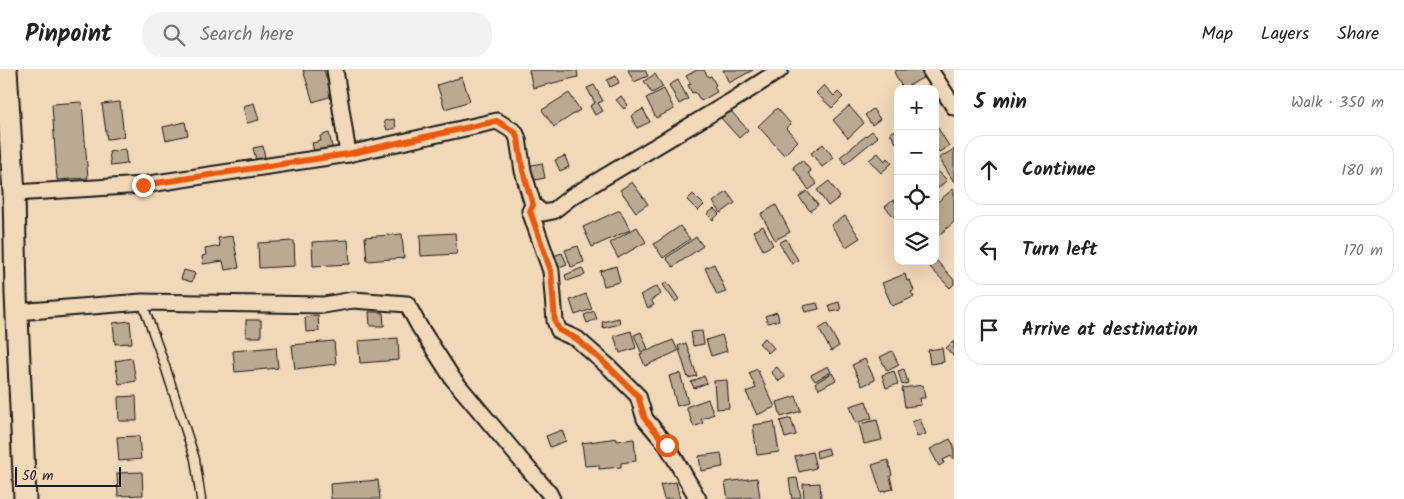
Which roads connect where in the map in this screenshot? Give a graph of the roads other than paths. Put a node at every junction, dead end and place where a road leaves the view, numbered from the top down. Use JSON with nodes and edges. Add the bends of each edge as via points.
{"nodes":[{"id":1,"x":6,"y":70,"type":"edge"},
{"id":2,"x":335,"y":70,"type":"edge"},
{"id":3,"x":780,"y":70,"type":"edge"},
{"id":4,"x":930,"y":70,"type":"edge"},
{"id":5,"x":954,"y":107,"type":"edge"},
{"id":6,"x":348,"y":154,"type":"junction"},
{"id":7,"x":14,"y":193,"type":"junction"},
{"id":8,"x":533,"y":205,"type":"junction"},
{"id":9,"x":142,"y":302,"type":"junction"},
{"id":10,"x":17,"y":312,"type":"junction"},
{"id":11,"x":25,"y":499,"type":"edge"},
{"id":12,"x":201,"y":499,"type":"edge"},
{"id":13,"x":552,"y":499,"type":"edge"},
{"id":14,"x":698,"y":499,"type":"edge"}],
"edges":[{"from":1,"to":7,"type":"main road"},
{"from":2,"to":6,"type":"street"},
{"from":3,"to":8,"type":"street","via":[[553,211],[543,213]]},
{"from":4,"to":5,"type":"street"},
{"from":6,"to":7,"type":"street","via":[[143,185]]},
{"from":6,"to":8,"type":"street","via":[[497,121],[515,132],[518,139]]},
{"from":7,"to":10,"type":"main road"},
{"from":8,"to":14,"type":"street","via":[[530,211],[551,271],[555,321],[559,330],[577,339],[638,396],[645,419],[667,445]]},
{"from":9,"to":10,"type":"street"},
{"from":9,"to":12,"type":"lane","via":[[195,460]]},
{"from":9,"to":13,"type":"street","via":[[324,305],[352,300],[407,304],[453,379]]},
{"from":10,"to":11,"type":"main road"}]}
